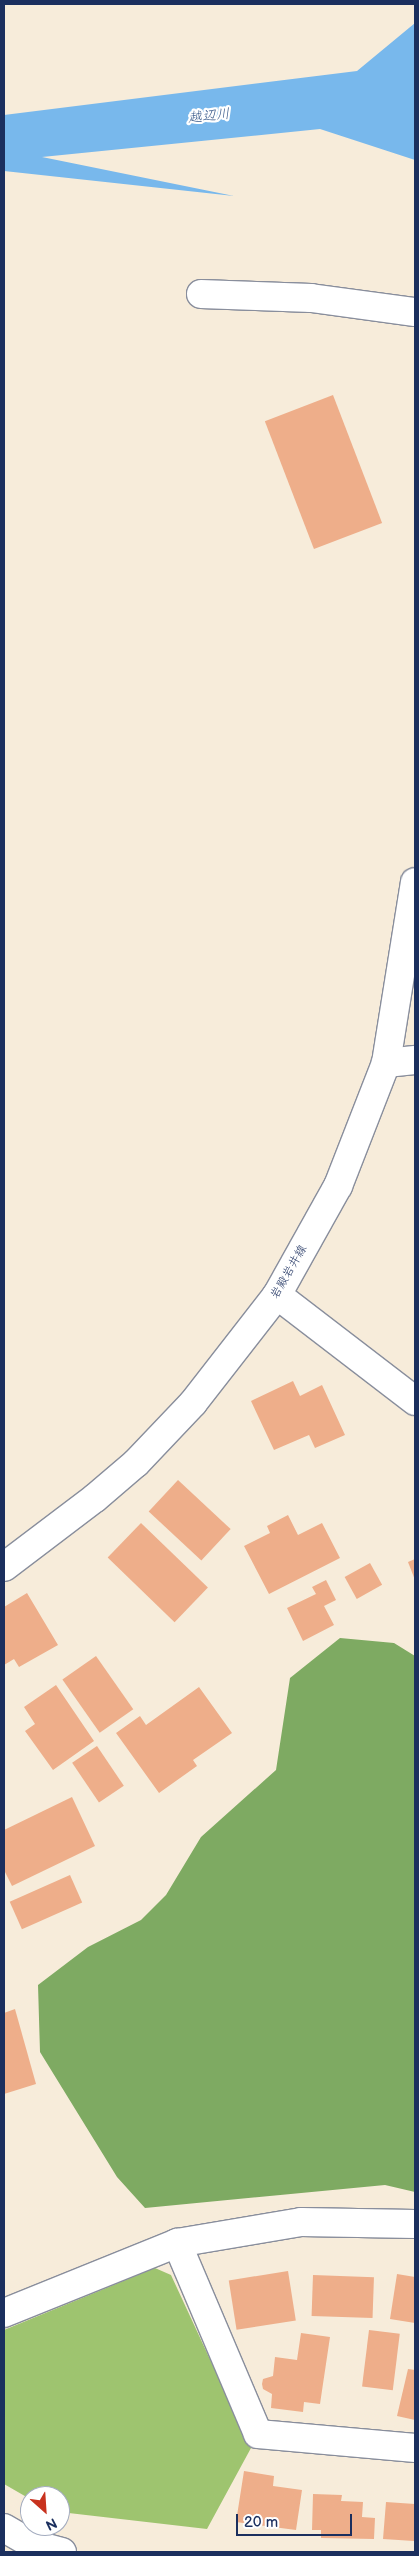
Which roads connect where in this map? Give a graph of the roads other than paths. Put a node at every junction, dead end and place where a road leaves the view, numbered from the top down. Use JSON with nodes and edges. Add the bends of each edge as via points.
{"nodes":[{"id":1,"x":201,"y":294,"type":"dead end"},
{"id":2,"x":415,"y":312,"type":"edge"},
{"id":3,"x":415,"y":882,"type":"edge"},
{"id":4,"x":415,"y":1060,"type":"edge"},
{"id":5,"x":386,"y":1063,"type":"junction"},
{"id":6,"x":277,"y":1295,"type":"junction"},
{"id":7,"x":415,"y":1401,"type":"edge"},
{"id":8,"x":4,"y":1567,"type":"edge"},
{"id":9,"x":415,"y":2224,"type":"edge"},
{"id":10,"x":177,"y":2244,"type":"junction"},
{"id":11,"x":4,"y":2312,"type":"edge"},
{"id":12,"x":415,"y":2448,"type":"edge"},
{"id":13,"x":4,"y":2528,"type":"edge"},
{"id":14,"x":62,"y":2552,"type":"edge"}],
"edges":[{"from":1,"to":2,"type":"street","via":[[311,298]]},
{"from":3,"to":5,"type":"street","name":"岩殿岩井線"},
{"from":4,"to":5,"type":"street"},
{"from":5,"to":6,"type":"street","name":"岩殿岩井線","via":[[338,1186]]},
{"from":6,"to":7,"type":"street"},
{"from":6,"to":8,"type":"street","name":"岩殿岩井線","via":[[193,1403],[136,1463]]},
{"from":9,"to":10,"type":"street","via":[[301,2222]]},
{"from":10,"to":11,"type":"street"},
{"from":10,"to":12,"type":"street","via":[[258,2434]]},
{"from":13,"to":14,"type":"street","via":[[32,2544]]}]}
